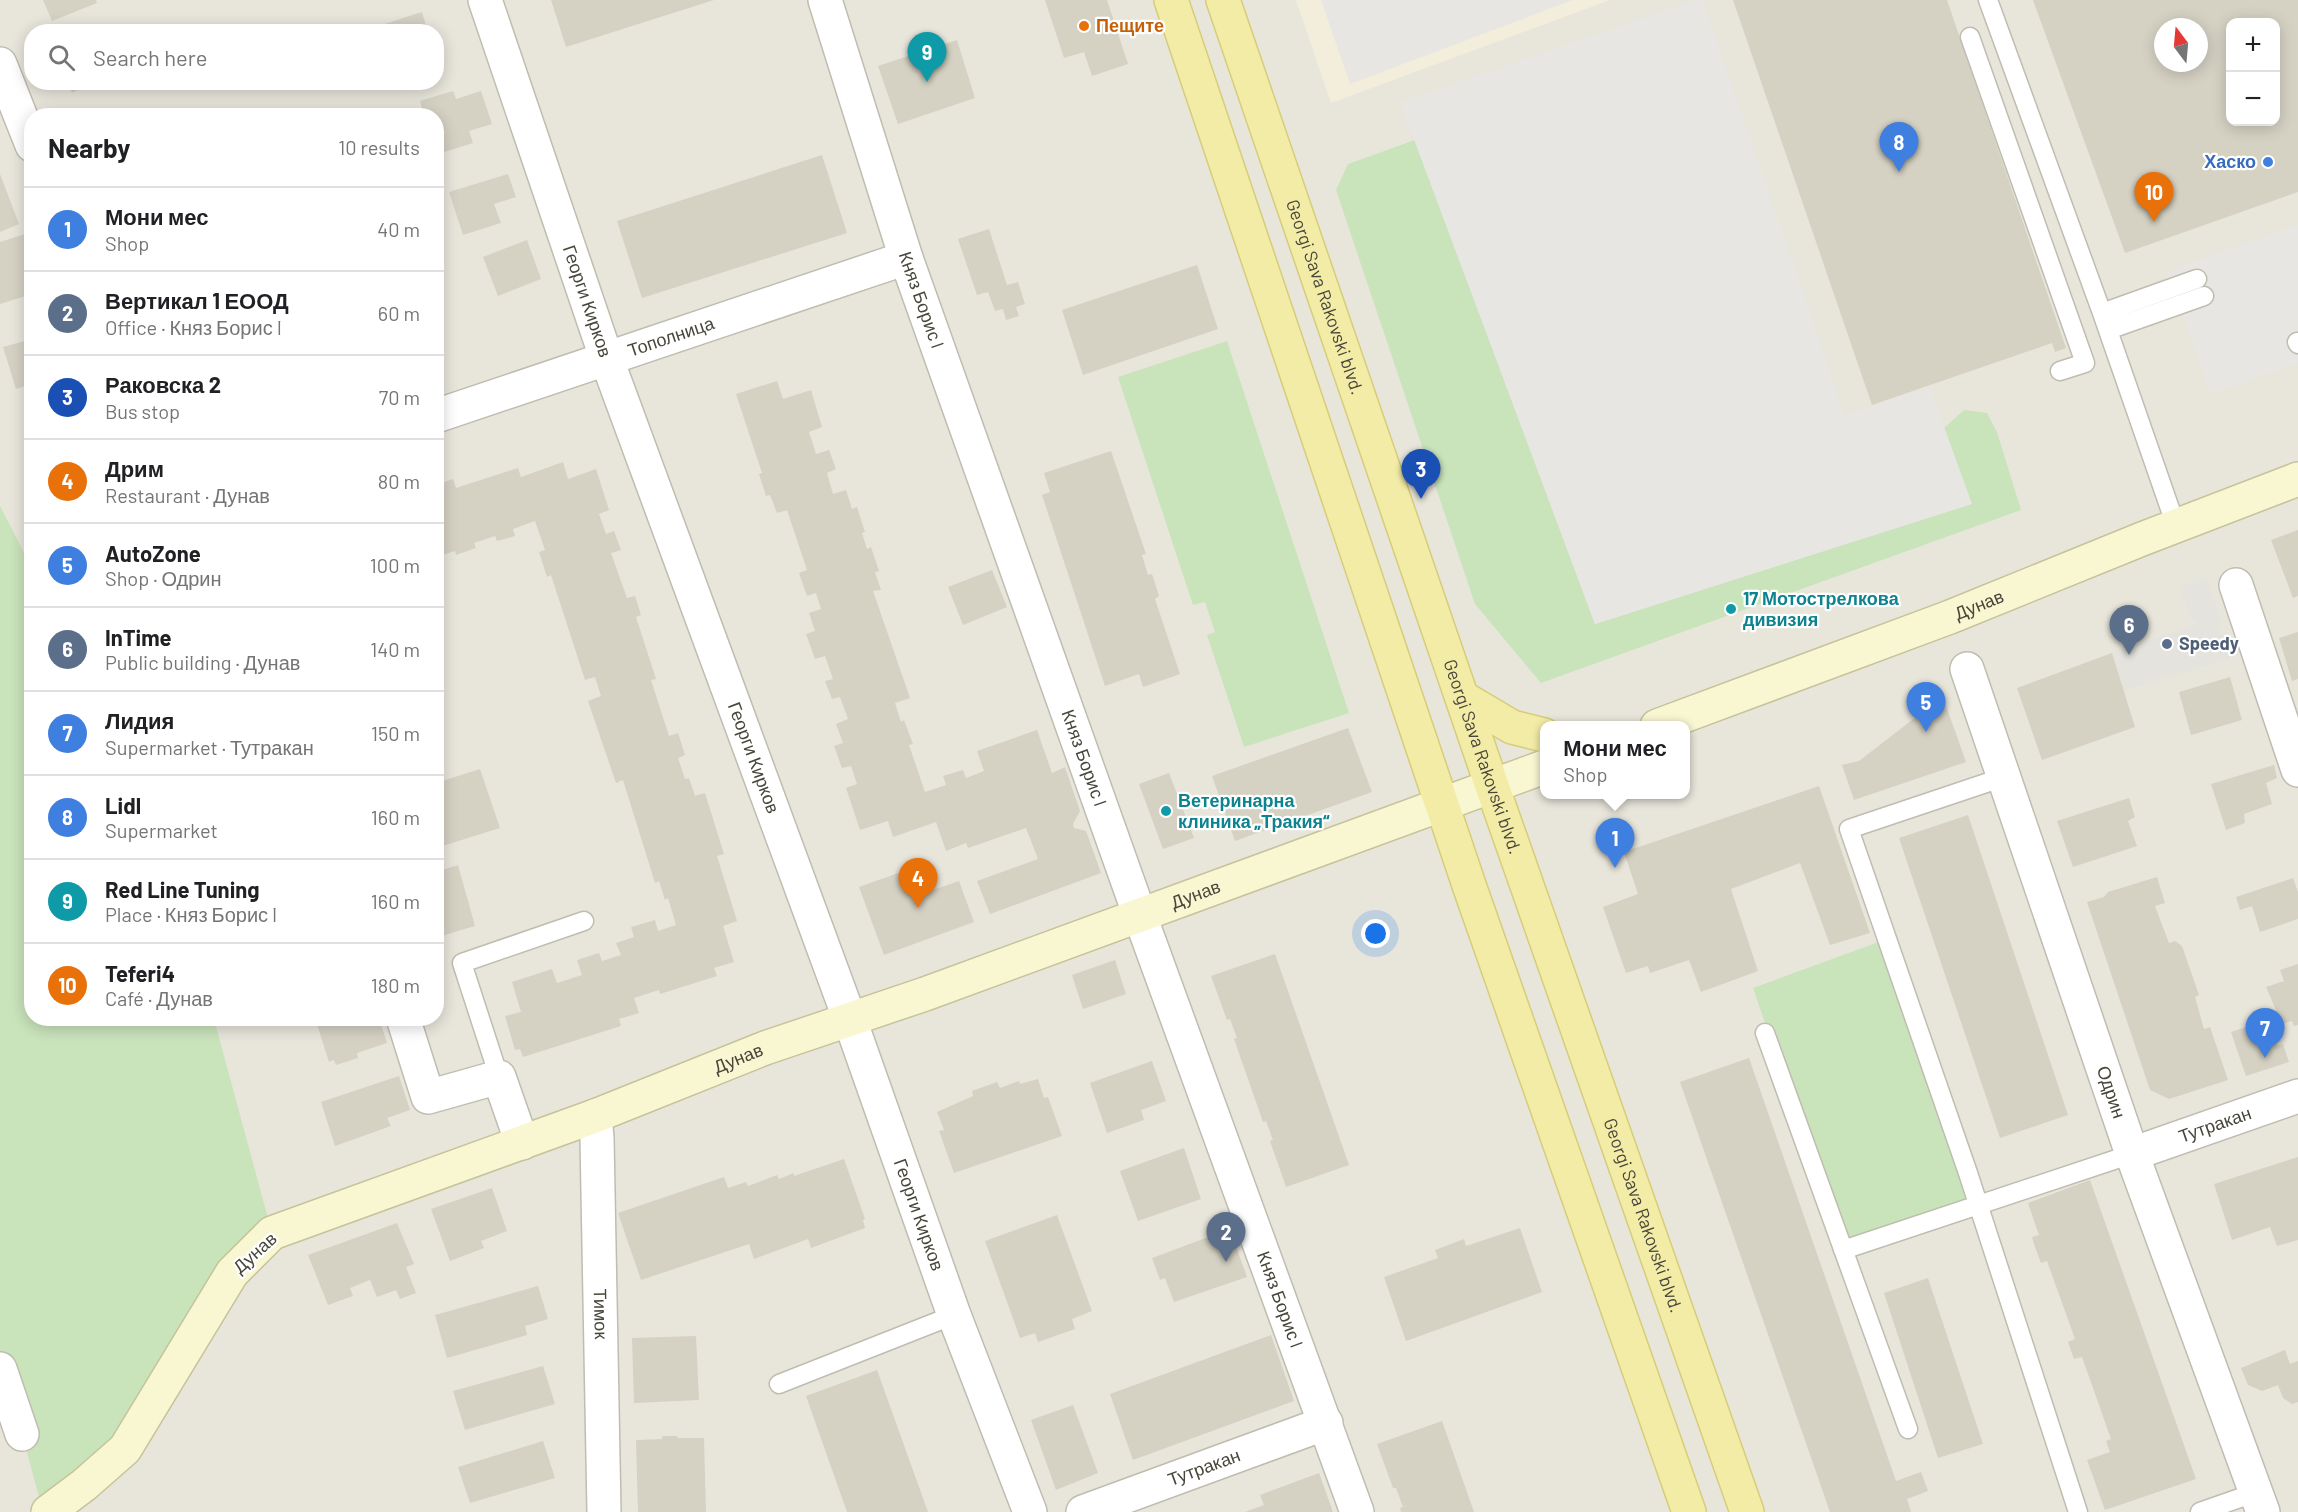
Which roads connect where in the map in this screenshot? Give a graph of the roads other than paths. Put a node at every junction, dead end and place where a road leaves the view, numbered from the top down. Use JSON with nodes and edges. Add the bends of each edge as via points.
{"nodes":[{"id":1,"x":484,"y":0,"type":"edge"},
{"id":2,"x":825,"y":0,"type":"edge"},
{"id":3,"x":1171,"y":0,"type":"edge"},
{"id":4,"x":1223,"y":0,"type":"edge"},
{"id":5,"x":1988,"y":0,"type":"edge"},
{"id":6,"x":1970,"y":37,"type":"dead end"},
{"id":7,"x":0,"y":64,"type":"edge"},
{"id":8,"x":24,"y":125,"type":"edge"},
{"id":9,"x":906,"y":258,"type":"junction"},
{"id":10,"x":2200,"y":287,"type":"dead end"},
{"id":11,"x":2105,"y":321,"type":"junction"},
{"id":12,"x":607,"y":360,"type":"junction"},
{"id":13,"x":2060,"y":371,"type":"dead end"},
{"id":14,"x":444,"y":413,"type":"edge"},
{"id":15,"x":2298,"y":479,"type":"edge"},
{"id":16,"x":2176,"y":526,"type":"junction"},
{"id":17,"x":2236,"y":585,"type":"dead end"},
{"id":18,"x":1967,"y":669,"type":"dead end"},
{"id":19,"x":1463,"y":698,"type":"junction"},
{"id":20,"x":1670,"y":721,"type":"edge"},
{"id":21,"x":1540,"y":734,"type":"edge"},
{"id":22,"x":1540,"y":769,"type":"edge"},
{"id":23,"x":2298,"y":770,"type":"edge"},
{"id":24,"x":2004,"y":777,"type":"junction"},
{"id":25,"x":1492,"y":786,"type":"junction"},
{"id":26,"x":1442,"y":804,"type":"junction"},
{"id":27,"x":1140,"y":916,"type":"junction"},
{"id":28,"x":584,"y":921,"type":"dead end"},
{"id":29,"x":850,"y":1020,"type":"junction"},
{"id":30,"x":405,"y":1026,"type":"edge"},
{"id":31,"x":1765,"y":1033,"type":"dead end"},
{"id":32,"x":499,"y":1077,"type":"junction"},
{"id":33,"x":2298,"y":1096,"type":"edge"},
{"id":34,"x":595,"y":1116,"type":"junction"},
{"id":35,"x":522,"y":1143,"type":"junction"},
{"id":36,"x":2133,"y":1154,"type":"junction"},
{"id":37,"x":1977,"y":1206,"type":"junction"},
{"id":38,"x":1843,"y":1250,"type":"junction"},
{"id":39,"x":954,"y":1314,"type":"junction"},
{"id":40,"x":0,"y":1369,"type":"edge"},
{"id":41,"x":779,"y":1384,"type":"dead end"},
{"id":42,"x":1326,"y":1423,"type":"junction"},
{"id":43,"x":1908,"y":1429,"type":"dead end"},
{"id":44,"x":22,"y":1434,"type":"dead end"},
{"id":45,"x":2260,"y":1502,"type":"edge"},
{"id":46,"x":48,"y":1512,"type":"edge"},
{"id":47,"x":604,"y":1512,"type":"edge"},
{"id":48,"x":1030,"y":1512,"type":"edge"},
{"id":49,"x":1083,"y":1512,"type":"edge"},
{"id":50,"x":1357,"y":1512,"type":"edge"},
{"id":51,"x":1689,"y":1512,"type":"edge"},
{"id":52,"x":1747,"y":1512,"type":"edge"},
{"id":53,"x":2078,"y":1512,"type":"edge"},
{"id":54,"x":2200,"y":1512,"type":"edge"}],
"edges":[{"from":1,"to":12,"type":"street","name":"Георги Кирков"},
{"from":2,"to":9,"type":"street","name":"Княз Борис I"},
{"from":3,"to":26,"type":"main road"},
{"from":4,"to":19,"type":"main road","name":"Georgi Sava Rakovski blvd."},
{"from":5,"to":11,"type":"lane"},
{"from":6,"to":13,"type":"lane","via":[[2085,363]]},
{"from":7,"to":8,"type":"street"},
{"from":9,"to":12,"type":"street","name":"Тополница"},
{"from":9,"to":27,"type":"street","name":"Княз Борис I"},
{"from":10,"to":11,"type":"lane"},
{"from":11,"to":16,"type":"lane"},
{"from":12,"to":14,"type":"street","name":"Тополница"},
{"from":12,"to":29,"type":"street","name":"Георги Кирков"},
{"from":15,"to":16,"type":"main road","name":"Дунав"},
{"from":16,"to":20,"type":"main road","name":"Дунав","via":[[1950,617]]},
{"from":17,"to":23,"type":"street"},
{"from":18,"to":24,"type":"street","name":"Одрин"},
{"from":19,"to":21,"type":"main road","via":[[1512,727]]},
{"from":19,"to":25,"type":"main road","name":"Georgi Sava Rakovski blvd."},
{"from":22,"to":25,"type":"main road","name":"Дунав"},
{"from":24,"to":36,"type":"street","name":"Одрин"},
{"from":24,"to":37,"type":"lane","via":[[1849,829]]},
{"from":25,"to":26,"type":"main road","name":"Дунав"},
{"from":25,"to":52,"type":"main road","name":"Georgi Sava Rakovski blvd."},
{"from":26,"to":27,"type":"main road","name":"Дунав"},
{"from":26,"to":51,"type":"main road"},
{"from":27,"to":29,"type":"main road","name":"Дунав"},
{"from":27,"to":42,"type":"street","name":"Княз Борис I"},
{"from":28,"to":32,"type":"lane","via":[[462,963]]},
{"from":29,"to":34,"type":"main road","name":"Дунав","via":[[765,1048]]},
{"from":29,"to":39,"type":"street","name":"Георги Кирков"},
{"from":30,"to":32,"type":"street","via":[[428,1097]]},
{"from":31,"to":38,"type":"lane"},
{"from":32,"to":35,"type":"street"},
{"from":33,"to":36,"type":"street","name":"Тутракан"},
{"from":34,"to":35,"type":"main road","name":"Дунав"},
{"from":34,"to":47,"type":"street","name":"Тимок"},
{"from":35,"to":46,"type":"main road","name":"Дунав","via":[[272,1233],[232,1273],[125,1449]]},
{"from":36,"to":37,"type":"lane"},
{"from":36,"to":45,"type":"street","name":"Одрин"},
{"from":37,"to":38,"type":"lane"},
{"from":37,"to":53,"type":"lane"},
{"from":38,"to":43,"type":"lane"},
{"from":39,"to":41,"type":"lane"},
{"from":39,"to":48,"type":"street","name":"Георги Кирков"},
{"from":40,"to":44,"type":"street"},
{"from":42,"to":49,"type":"street","name":"Тутракан"},
{"from":42,"to":50,"type":"street","name":"Княз Борис I"},
{"from":45,"to":54,"type":"lane"}]}
